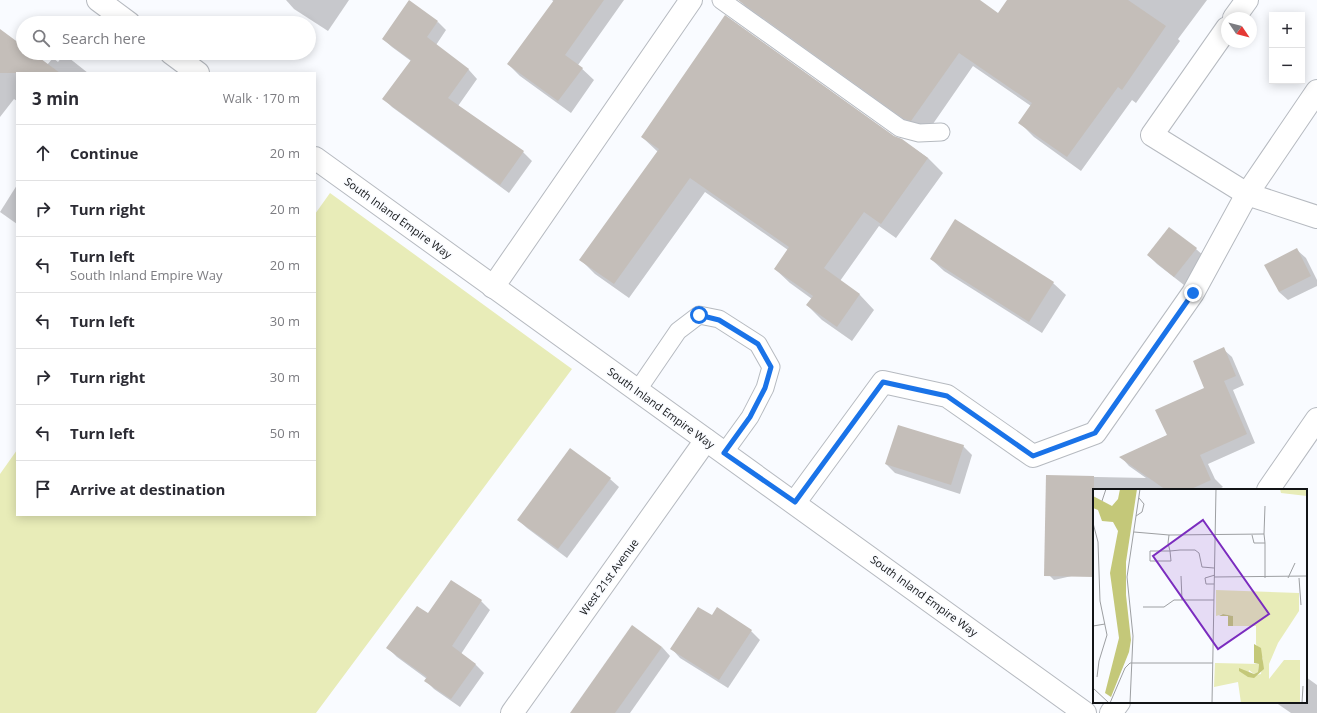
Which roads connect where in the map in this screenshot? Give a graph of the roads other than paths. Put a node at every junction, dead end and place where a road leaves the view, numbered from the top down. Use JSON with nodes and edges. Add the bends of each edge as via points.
{"nodes":[{"id":1,"x":98,"y":0,"type":"edge"},
{"id":2,"x":691,"y":0,"type":"edge"},
{"id":3,"x":721,"y":0,"type":"edge"},
{"id":4,"x":1247,"y":0,"type":"edge"},
{"id":5,"x":1238,"y":12,"type":"edge"},
{"id":6,"x":120,"y":16,"type":"edge"},
{"id":7,"x":1221,"y":37,"type":"edge"},
{"id":8,"x":180,"y":60,"type":"edge"},
{"id":9,"x":197,"y":72,"type":"edge"},
{"id":10,"x":1317,"y":91,"type":"edge"},
{"id":11,"x":941,"y":132,"type":"dead end"},
{"id":12,"x":316,"y":159,"type":"edge"},
{"id":13,"x":1247,"y":194,"type":"junction"},
{"id":14,"x":1317,"y":217,"type":"edge"},
{"id":15,"x":493,"y":287,"type":"junction"},
{"id":16,"x":637,"y":391,"type":"junction"},
{"id":17,"x":1317,"y":420,"type":"edge"},
{"id":18,"x":706,"y":440,"type":"junction"},
{"id":19,"x":724,"y":453,"type":"junction"},
{"id":20,"x":1269,"y":489,"type":"edge"},
{"id":21,"x":795,"y":502,"type":"junction"},
{"id":22,"x":1118,"y":703,"type":"edge"},
{"id":23,"x":512,"y":713,"type":"edge"},
{"id":24,"x":1085,"y":713,"type":"edge"},
{"id":25,"x":1112,"y":713,"type":"edge"}],
"edges":[{"from":1,"to":6,"type":"street"},
{"from":2,"to":15,"type":"street"},
{"from":3,"to":11,"type":"lane","via":[[900,128],[919,133]]},
{"from":4,"to":5,"type":"street"},
{"from":7,"to":13,"type":"street","via":[[1152,135]]},
{"from":8,"to":9,"type":"street"},
{"from":10,"to":13,"type":"street"},
{"from":12,"to":15,"type":"street","name":"South Inland Empire Way"},
{"from":13,"to":14,"type":"street"},
{"from":13,"to":21,"type":"street","via":[[1193,293],[1095,433],[1033,456],[947,396],[883,382]]},
{"from":15,"to":16,"type":"street","name":"South Inland Empire Way"},
{"from":16,"to":18,"type":"street","name":"South Inland Empire Way"},
{"from":16,"to":19,"type":"lane","via":[[678,331],[699,315],[719,320],[758,344],[771,367],[765,388],[750,417]]},
{"from":17,"to":20,"type":"street"},
{"from":18,"to":19,"type":"street","name":"South Inland Empire Way"},
{"from":18,"to":23,"type":"street","name":"West 21st Avenue"},
{"from":19,"to":21,"type":"street","name":"South Inland Empire Way"},
{"from":21,"to":24,"type":"street","name":"South Inland Empire Way"},
{"from":22,"to":25,"type":"street"}]}
